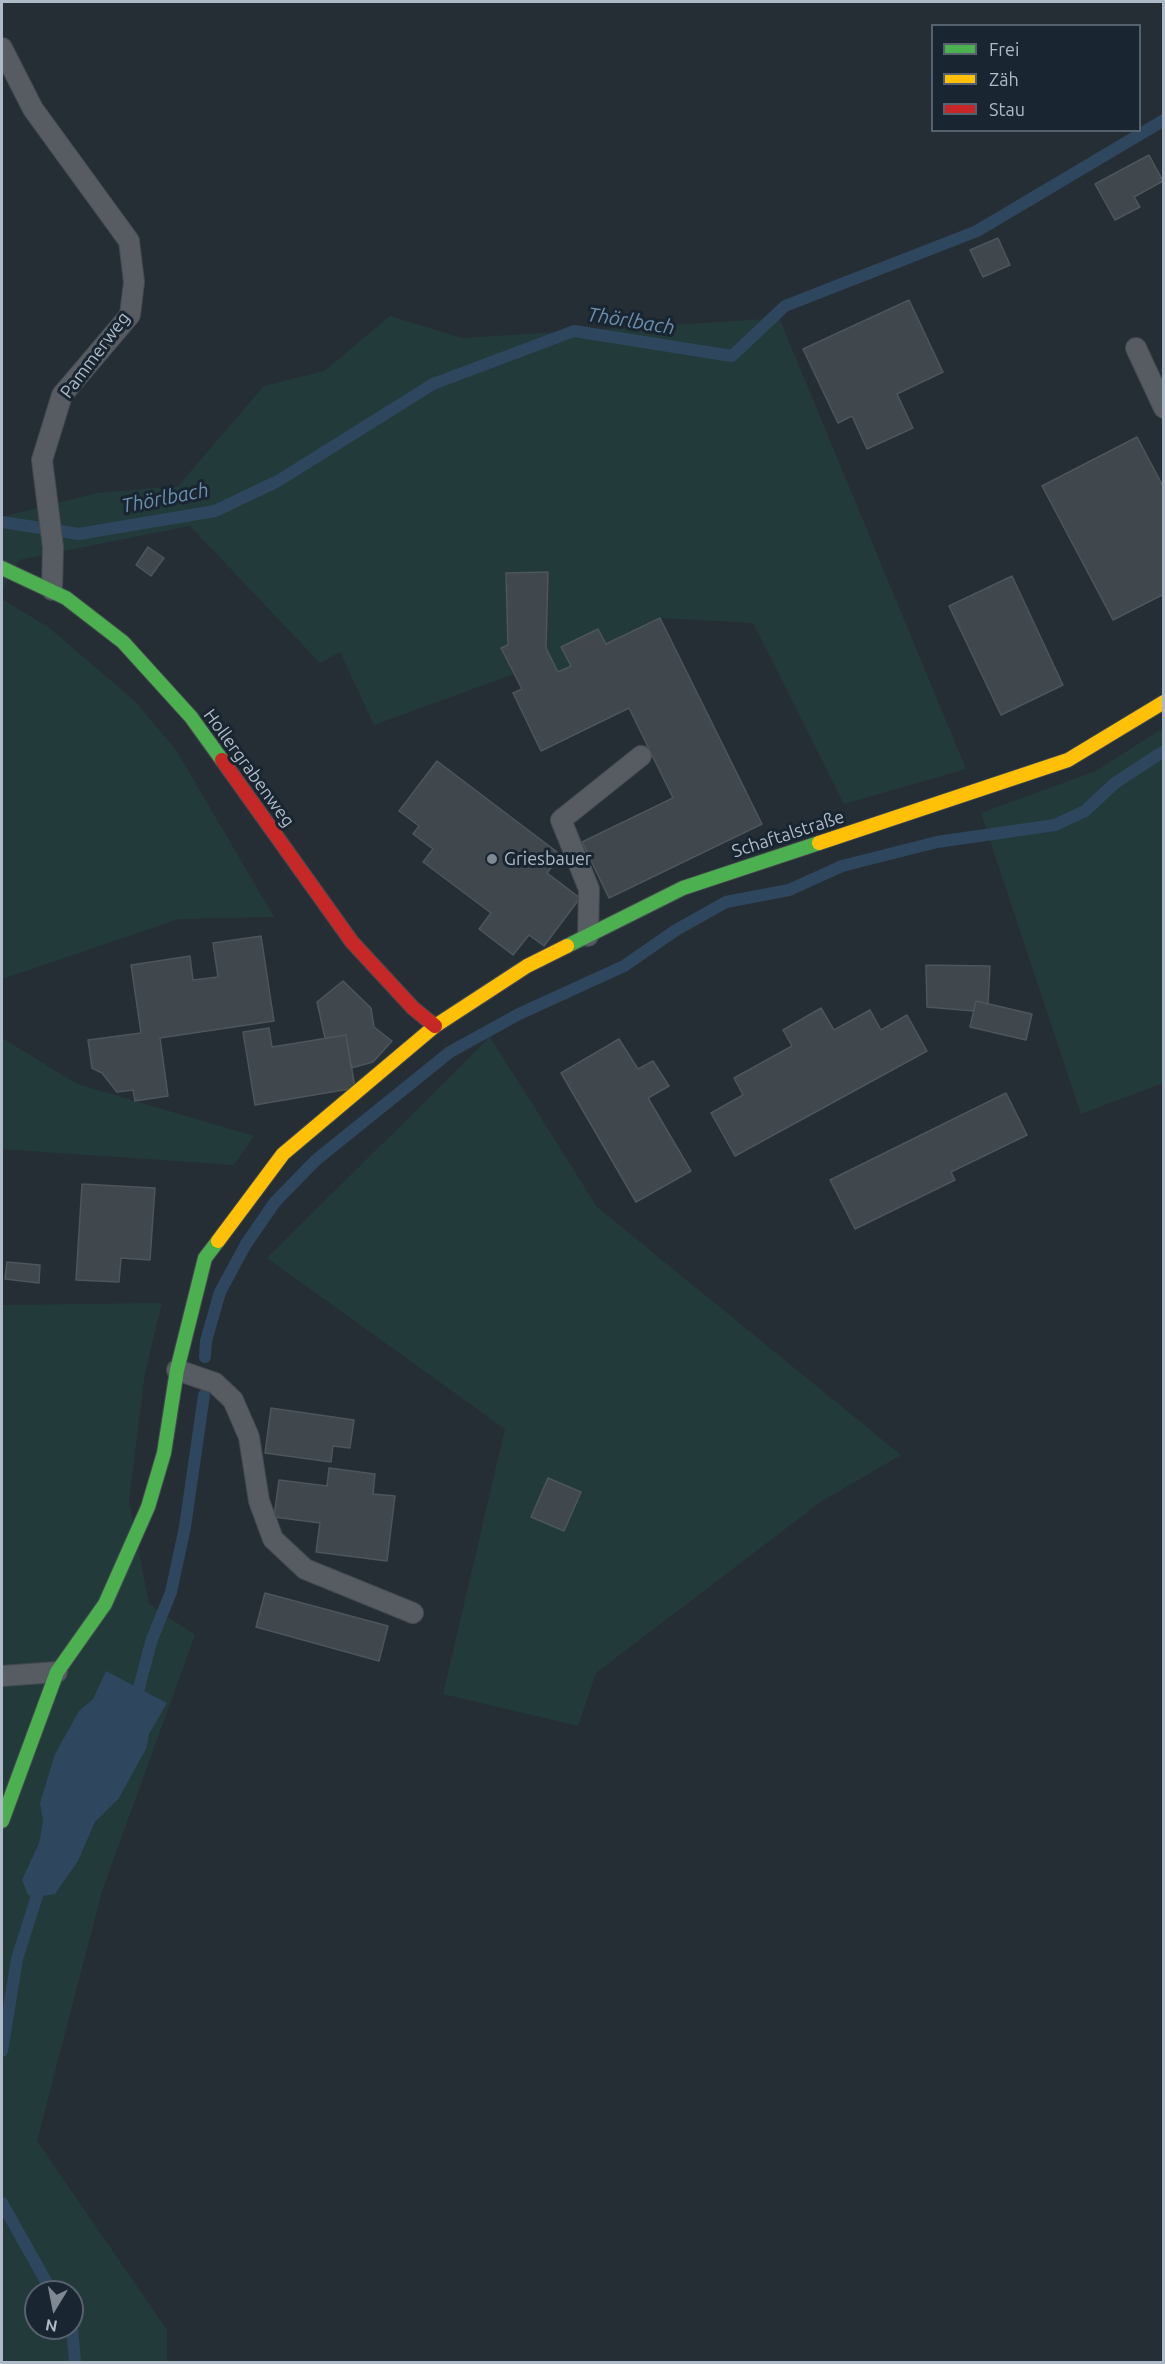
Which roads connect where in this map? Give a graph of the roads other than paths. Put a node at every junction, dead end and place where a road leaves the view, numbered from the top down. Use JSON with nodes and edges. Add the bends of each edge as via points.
{"nodes":[{"id":1,"x":2,"y":48,"type":"edge"},
{"id":2,"x":1136,"y":348,"type":"dead end"},
{"id":3,"x":1164,"y":408,"type":"edge"},
{"id":4,"x":2,"y":567,"type":"edge"},
{"id":5,"x":52,"y":590,"type":"junction"},
{"id":6,"x":1164,"y":702,"type":"edge"},
{"id":7,"x":641,"y":756,"type":"dead end"},
{"id":8,"x":588,"y":936,"type":"junction"},
{"id":9,"x":435,"y":1026,"type":"junction"},
{"id":10,"x":177,"y":1370,"type":"junction"},
{"id":11,"x":413,"y":1613,"type":"dead end"},
{"id":12,"x":57,"y":1672,"type":"junction"},
{"id":13,"x":2,"y":1676,"type":"edge"},
{"id":14,"x":2,"y":1821,"type":"edge"}],
"edges":[{"from":1,"to":5,"type":"lane","name":"Pammerweg","via":[[33,109],[129,242],[134,282],[130,315],[62,395],[42,460],[53,547]]},
{"from":2,"to":3,"type":"lane"},
{"from":4,"to":5,"type":"street","name":"Hollergrabenweg"},
{"from":5,"to":9,"type":"street","name":"Hollergrabenweg","via":[[123,642],[191,717],[352,942]]},
{"from":6,"to":8,"type":"street","name":"Schaftalstraße","via":[[1068,760],[683,888]]},
{"from":7,"to":8,"type":"lane","via":[[561,820],[589,889]]},
{"from":8,"to":9,"type":"street","name":"Schaftalstraße","via":[[527,966]]},
{"from":9,"to":10,"type":"street","name":"Schaftalstraße","via":[[283,1154],[206,1258]]},
{"from":10,"to":11,"type":"lane","via":[[215,1383],[234,1400],[249,1437],[259,1501],[273,1539],[305,1569]]},
{"from":10,"to":12,"type":"street","name":"Schaftalstraße","via":[[164,1453],[148,1507],[105,1604]]},
{"from":12,"to":13,"type":"lane"},
{"from":12,"to":14,"type":"street","name":"Schaftalstraße"}]}
